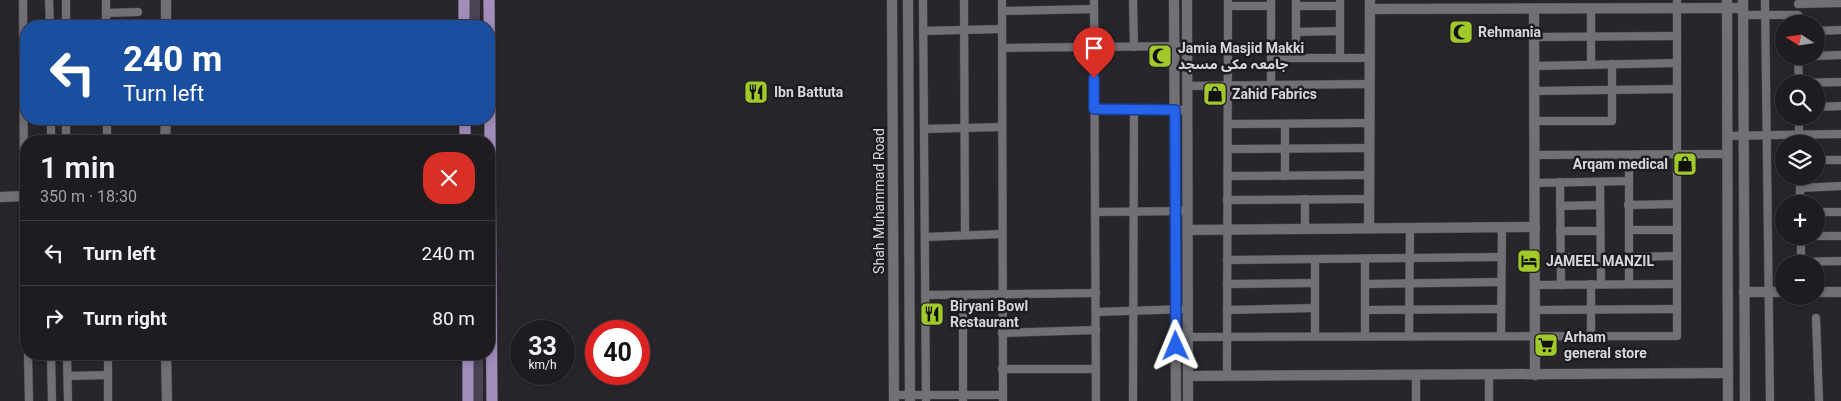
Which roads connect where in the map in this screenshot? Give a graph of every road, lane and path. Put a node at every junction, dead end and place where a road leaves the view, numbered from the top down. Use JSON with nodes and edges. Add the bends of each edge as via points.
{"nodes":[{"id":1,"x":23,"y":0,"type":"edge"},
{"id":2,"x":49,"y":0,"type":"edge"},
{"id":3,"x":66,"y":0,"type":"edge"},
{"id":4,"x":106,"y":0,"type":"edge"},
{"id":5,"x":166,"y":0,"type":"edge"},
{"id":6,"x":464,"y":0,"type":"edge"},
{"id":7,"x":489,"y":0,"type":"edge"},
{"id":8,"x":892,"y":0,"type":"edge"},
{"id":9,"x":908,"y":0,"type":"edge"},
{"id":10,"x":923,"y":0,"type":"edge"},
{"id":11,"x":964,"y":0,"type":"edge"},
{"id":12,"x":1002,"y":0,"type":"edge"},
{"id":13,"x":1094,"y":0,"type":"edge"},
{"id":14,"x":1133,"y":0,"type":"edge"},
{"id":15,"x":1174,"y":0,"type":"edge"},
{"id":16,"x":1187,"y":0,"type":"edge"},
{"id":17,"x":1765,"y":0,"type":"edge"},
{"id":18,"x":1798,"y":2,"type":"edge"},
{"id":19,"x":1228,"y":3,"type":"edge"},
{"id":20,"x":1271,"y":3,"type":"edge"},
{"id":21,"x":1296,"y":3,"type":"edge"},
{"id":22,"x":1340,"y":3,"type":"edge"},
{"id":23,"x":1841,"y":3,"type":"edge"},
{"id":24,"x":1370,"y":4,"type":"edge"},
{"id":25,"x":1399,"y":4,"type":"edge"},
{"id":26,"x":1677,"y":4,"type":"edge"},
{"id":27,"x":1727,"y":4,"type":"edge"},
{"id":28,"x":1495,"y":5,"type":"edge"},
{"id":29,"x":1743,"y":8,"type":"edge"},
{"id":30,"x":1094,"y":9,"type":"junction"},
{"id":31,"x":1534,"y":9,"type":"junction"},
{"id":32,"x":1591,"y":9,"type":"junction"},
{"id":33,"x":1002,"y":11,"type":"junction"},
{"id":34,"x":138,"y":12,"type":"dead end"},
{"id":35,"x":106,"y":13,"type":"junction"},
{"id":36,"x":1765,"y":15,"type":"junction"},
{"id":37,"x":1775,"y":15,"type":"edge"},
{"id":38,"x":1798,"y":15,"type":"edge"},
{"id":39,"x":23,"y":20,"type":"edge"},
{"id":40,"x":50,"y":20,"type":"edge"},
{"id":41,"x":66,"y":20,"type":"edge"},
{"id":42,"x":106,"y":20,"type":"edge"},
{"id":43,"x":166,"y":20,"type":"edge"},
{"id":44,"x":464,"y":20,"type":"edge"},
{"id":45,"x":489,"y":20,"type":"edge"},
{"id":46,"x":1002,"y":29,"type":"junction"},
{"id":47,"x":964,"y":30,"type":"junction"},
{"id":48,"x":1841,"y":30,"type":"edge"},
{"id":49,"x":923,"y":31,"type":"junction"},
{"id":50,"x":1340,"y":31,"type":"junction"},
{"id":51,"x":1825,"y":31,"type":"edge"},
{"id":52,"x":1296,"y":32,"type":"junction"},
{"id":53,"x":1677,"y":36,"type":"junction"},
{"id":54,"x":1534,"y":37,"type":"junction"},
{"id":55,"x":1592,"y":37,"type":"junction"},
{"id":56,"x":1187,"y":46,"type":"junction"},
{"id":57,"x":1094,"y":47,"type":"junction"},
{"id":58,"x":1134,"y":47,"type":"junction"},
{"id":59,"x":1174,"y":47,"type":"junction"},
{"id":60,"x":1002,"y":48,"type":"junction"},
{"id":61,"x":1841,"y":55,"type":"edge"},
{"id":62,"x":1825,"y":56,"type":"edge"},
{"id":63,"x":1270,"y":58,"type":"junction"},
{"id":64,"x":1296,"y":58,"type":"junction"},
{"id":65,"x":1340,"y":58,"type":"junction"},
{"id":66,"x":1370,"y":58,"type":"junction"},
{"id":67,"x":1677,"y":63,"type":"junction"},
{"id":68,"x":1612,"y":64,"type":"junction"},
{"id":69,"x":1591,"y":65,"type":"junction"},
{"id":70,"x":1534,"y":66,"type":"junction"},
{"id":71,"x":1841,"y":82,"type":"edge"},
{"id":72,"x":1825,"y":83,"type":"edge"},
{"id":73,"x":1271,"y":84,"type":"junction"},
{"id":74,"x":1370,"y":84,"type":"junction"},
{"id":75,"x":1228,"y":85,"type":"junction"},
{"id":76,"x":1187,"y":86,"type":"junction"},
{"id":77,"x":1677,"y":89,"type":"junction"},
{"id":78,"x":1612,"y":90,"type":"junction"},
{"id":79,"x":1534,"y":91,"type":"junction"},
{"id":80,"x":1841,"y":106,"type":"edge"},
{"id":81,"x":1825,"y":107,"type":"edge"},
{"id":82,"x":1094,"y":109,"type":"junction"},
{"id":83,"x":1134,"y":109,"type":"junction"},
{"id":84,"x":1175,"y":110,"type":"junction"},
{"id":85,"x":1187,"y":110,"type":"junction"},
{"id":86,"x":1535,"y":121,"type":"junction"},
{"id":87,"x":1370,"y":123,"type":"junction"},
{"id":88,"x":1228,"y":124,"type":"junction"},
{"id":89,"x":1285,"y":124,"type":"junction"},
{"id":90,"x":1799,"y":125,"type":"edge"},
{"id":91,"x":1002,"y":127,"type":"junction"},
{"id":92,"x":964,"y":128,"type":"junction"},
{"id":93,"x":924,"y":129,"type":"junction"},
{"id":94,"x":1841,"y":134,"type":"edge"},
{"id":95,"x":1743,"y":135,"type":"junction"},
{"id":96,"x":1767,"y":135,"type":"junction"},
{"id":97,"x":1775,"y":135,"type":"edge"},
{"id":98,"x":1799,"y":135,"type":"joint"},
{"id":99,"x":1728,"y":136,"type":"junction"},
{"id":100,"x":892,"y":140,"type":"junction"},
{"id":101,"x":909,"y":140,"type":"junction"},
{"id":102,"x":1284,"y":148,"type":"junction"},
{"id":103,"x":1370,"y":148,"type":"junction"},
{"id":104,"x":1228,"y":149,"type":"junction"},
{"id":105,"x":1728,"y":154,"type":"junction"},
{"id":106,"x":1535,"y":155,"type":"junction"},
{"id":107,"x":1629,"y":155,"type":"junction"},
{"id":108,"x":1677,"y":155,"type":"junction"},
{"id":109,"x":1825,"y":160,"type":"edge"},
{"id":110,"x":1841,"y":160,"type":"edge"},
{"id":111,"x":1370,"y":175,"type":"junction"},
{"id":112,"x":1228,"y":176,"type":"junction"},
{"id":113,"x":1285,"y":176,"type":"junction"},
{"id":114,"x":1628,"y":181,"type":"junction"},
{"id":115,"x":1560,"y":182,"type":"junction"},
{"id":116,"x":1600,"y":182,"type":"junction"},
{"id":117,"x":1535,"y":183,"type":"junction"},
{"id":118,"x":1841,"y":186,"type":"edge"},
{"id":119,"x":1800,"y":188,"type":"joint"},
{"id":120,"x":1800,"y":195,"type":"edge"},
{"id":121,"x":20,"y":196,"type":"edge"},
{"id":122,"x":0,"y":197,"type":"edge"},
{"id":123,"x":1305,"y":199,"type":"junction"},
{"id":124,"x":1370,"y":199,"type":"junction"},
{"id":125,"x":1227,"y":200,"type":"junction"},
{"id":126,"x":1677,"y":204,"type":"junction"},
{"id":127,"x":1600,"y":205,"type":"junction"},
{"id":128,"x":1628,"y":205,"type":"junction"},
{"id":129,"x":1560,"y":206,"type":"junction"},
{"id":130,"x":1133,"y":211,"type":"junction"},
{"id":131,"x":1175,"y":211,"type":"junction"},
{"id":132,"x":1187,"y":211,"type":"junction"},
{"id":133,"x":1095,"y":212,"type":"junction"},
{"id":134,"x":1825,"y":212,"type":"edge"},
{"id":135,"x":1841,"y":212,"type":"edge"},
{"id":136,"x":1502,"y":227,"type":"junction"},
{"id":137,"x":1535,"y":227,"type":"junction"},
{"id":138,"x":1305,"y":228,"type":"junction"},
{"id":139,"x":1370,"y":228,"type":"junction"},
{"id":140,"x":1410,"y":228,"type":"junction"},
{"id":141,"x":1227,"y":229,"type":"junction"},
{"id":142,"x":1188,"y":230,"type":"junction"},
{"id":143,"x":1600,"y":230,"type":"junction"},
{"id":144,"x":1628,"y":230,"type":"junction"},
{"id":145,"x":1677,"y":230,"type":"junction"},
{"id":146,"x":1560,"y":231,"type":"junction"},
{"id":147,"x":1002,"y":234,"type":"junction"},
{"id":148,"x":965,"y":236,"type":"junction"},
{"id":149,"x":1825,"y":236,"type":"edge"},
{"id":150,"x":1841,"y":236,"type":"edge"},
{"id":151,"x":925,"y":237,"type":"junction"},
{"id":152,"x":1502,"y":256,"type":"junction"},
{"id":153,"x":1677,"y":256,"type":"junction"},
{"id":154,"x":1560,"y":257,"type":"junction"},
{"id":155,"x":1601,"y":257,"type":"junction"},
{"id":156,"x":1628,"y":257,"type":"junction"},
{"id":157,"x":1410,"y":258,"type":"junction"},
{"id":158,"x":1365,"y":259,"type":"junction"},
{"id":159,"x":1227,"y":260,"type":"junction"},
{"id":160,"x":1315,"y":260,"type":"junction"},
{"id":161,"x":1841,"y":261,"type":"edge"},
{"id":162,"x":1825,"y":262,"type":"edge"},
{"id":163,"x":1501,"y":282,"type":"junction"},
{"id":164,"x":1315,"y":283,"type":"junction"},
{"id":165,"x":1227,"y":284,"type":"junction"},
{"id":166,"x":1365,"y":284,"type":"junction"},
{"id":167,"x":1410,"y":284,"type":"junction"},
{"id":168,"x":1591,"y":284,"type":"junction"},
{"id":169,"x":1601,"y":284,"type":"junction"},
{"id":170,"x":1628,"y":284,"type":"junction"},
{"id":171,"x":1677,"y":284,"type":"junction"},
{"id":172,"x":1535,"y":285,"type":"junction"},
{"id":173,"x":1561,"y":285,"type":"junction"},
{"id":174,"x":1728,"y":288,"type":"junction"},
{"id":175,"x":1744,"y":290,"type":"junction"},
{"id":176,"x":1769,"y":292,"type":"junction"},
{"id":177,"x":1775,"y":292,"type":"edge"},
{"id":178,"x":1825,"y":292,"type":"edge"},
{"id":179,"x":1841,"y":292,"type":"edge"},
{"id":180,"x":1096,"y":293,"type":"junction"},
{"id":181,"x":963,"y":294,"type":"junction"},
{"id":182,"x":1002,"y":294,"type":"junction"},
{"id":183,"x":925,"y":295,"type":"junction"},
{"id":184,"x":1315,"y":308,"type":"junction"},
{"id":185,"x":1175,"y":309,"type":"junction"},
{"id":186,"x":1188,"y":309,"type":"junction"},
{"id":187,"x":1501,"y":309,"type":"junction"},
{"id":188,"x":1591,"y":309,"type":"junction"},
{"id":189,"x":1677,"y":309,"type":"junction"},
{"id":190,"x":1227,"y":310,"type":"junction"},
{"id":191,"x":1365,"y":310,"type":"junction"},
{"id":192,"x":1409,"y":310,"type":"junction"},
{"id":193,"x":1535,"y":310,"type":"junction"},
{"id":194,"x":1133,"y":311,"type":"junction"},
{"id":195,"x":1096,"y":312,"type":"junction"},
{"id":196,"x":1816,"y":318,"type":"dead end"},
{"id":197,"x":1096,"y":330,"type":"junction"},
{"id":198,"x":1002,"y":333,"type":"junction"},
{"id":199,"x":1227,"y":336,"type":"junction"},
{"id":200,"x":1315,"y":336,"type":"junction"},
{"id":201,"x":1364,"y":336,"type":"junction"},
{"id":202,"x":1409,"y":336,"type":"junction"},
{"id":203,"x":1501,"y":336,"type":"junction"},
{"id":204,"x":1535,"y":336,"type":"junction"},
{"id":205,"x":1592,"y":336,"type":"junction"},
{"id":206,"x":1188,"y":337,"type":"junction"},
{"id":207,"x":28,"y":360,"type":"edge"},
{"id":208,"x":51,"y":360,"type":"edge"},
{"id":209,"x":67,"y":360,"type":"edge"},
{"id":210,"x":108,"y":360,"type":"edge"},
{"id":211,"x":166,"y":360,"type":"edge"},
{"id":212,"x":468,"y":360,"type":"edge"},
{"id":213,"x":492,"y":360,"type":"edge"},
{"id":214,"x":1002,"y":369,"type":"junction"},
{"id":215,"x":1096,"y":369,"type":"junction"},
{"id":216,"x":1728,"y":373,"type":"junction"},
{"id":217,"x":1227,"y":374,"type":"junction"},
{"id":218,"x":1416,"y":374,"type":"junction"},
{"id":219,"x":1488,"y":374,"type":"junction"},
{"id":220,"x":108,"y":375,"type":"junction"},
{"id":221,"x":1535,"y":375,"type":"junction"},
{"id":222,"x":68,"y":376,"type":"junction"},
{"id":223,"x":1188,"y":376,"type":"junction"},
{"id":224,"x":894,"y":398,"type":"edge"},
{"id":225,"x":910,"y":398,"type":"edge"},
{"id":226,"x":926,"y":398,"type":"edge"},
{"id":227,"x":963,"y":398,"type":"edge"},
{"id":228,"x":1002,"y":398,"type":"edge"},
{"id":229,"x":29,"y":401,"type":"edge"},
{"id":230,"x":52,"y":401,"type":"edge"},
{"id":231,"x":68,"y":401,"type":"edge"},
{"id":232,"x":108,"y":401,"type":"edge"},
{"id":233,"x":167,"y":401,"type":"edge"},
{"id":234,"x":468,"y":401,"type":"edge"},
{"id":235,"x":492,"y":401,"type":"edge"},
{"id":236,"x":1096,"y":401,"type":"edge"},
{"id":237,"x":1133,"y":401,"type":"edge"},
{"id":238,"x":1176,"y":401,"type":"edge"},
{"id":239,"x":1188,"y":401,"type":"edge"},
{"id":240,"x":1416,"y":401,"type":"edge"},
{"id":241,"x":1489,"y":401,"type":"edge"},
{"id":242,"x":1728,"y":401,"type":"edge"},
{"id":243,"x":1745,"y":401,"type":"edge"},
{"id":244,"x":1770,"y":401,"type":"edge"},
{"id":245,"x":1819,"y":401,"type":"edge"}],
"edges":[{"from":1,"to":39,"type":"street"},
{"from":2,"to":40,"type":"street"},
{"from":3,"to":41,"type":"street"},
{"from":4,"to":35,"type":"street"},
{"from":5,"to":43,"type":"street"},
{"from":6,"to":44,"type":"main road"},
{"from":7,"to":45,"type":"main road"},
{"from":8,"to":100,"type":"street","name":"Shah Muhammad Road"},
{"from":9,"to":101,"type":"street"},
{"from":10,"to":49,"type":"street"},
{"from":11,"to":47,"type":"street"},
{"from":12,"to":33,"type":"street"},
{"from":13,"to":30,"type":"street"},
{"from":14,"to":58,"type":"street"},
{"from":15,"to":59,"type":"street"},
{"from":16,"to":56,"type":"street"},
{"from":17,"to":36,"type":"street"},
{"from":18,"to":23,"type":"street"},
{"from":18,"to":38,"type":"street"},
{"from":19,"to":20,"type":"street"},
{"from":19,"to":75,"type":"street"},
{"from":20,"to":63,"type":"street"},
{"from":21,"to":22,"type":"street"},
{"from":21,"to":52,"type":"street"},
{"from":22,"to":50,"type":"street"},
{"from":24,"to":25,"type":"street"},
{"from":24,"to":66,"type":"street"},
{"from":25,"to":28,"type":"street"},
{"from":26,"to":27,"type":"street"},
{"from":26,"to":32,"type":"street"},
{"from":26,"to":53,"type":"street"},
{"from":27,"to":29,"type":"street"},
{"from":27,"to":99,"type":"street"},
{"from":28,"to":31,"type":"street"},
{"from":29,"to":36,"type":"street"},
{"from":29,"to":95,"type":"street"},
{"from":30,"to":33,"type":"street"},
{"from":30,"to":57,"type":"street"},
{"from":31,"to":32,"type":"street"},
{"from":31,"to":54,"type":"street"},
{"from":32,"to":55,"type":"street"},
{"from":33,"to":46,"type":"street"},
{"from":34,"to":35,"type":"street"},
{"from":35,"to":42,"type":"street"},
{"from":36,"to":37,"type":"street"},
{"from":36,"to":96,"type":"street"},
{"from":46,"to":47,"type":"street"},
{"from":46,"to":60,"type":"street"},
{"from":47,"to":49,"type":"street"},
{"from":47,"to":92,"type":"street"},
{"from":48,"to":51,"type":"street"},
{"from":49,"to":93,"type":"street"},
{"from":50,"to":52,"type":"street"},
{"from":50,"to":65,"type":"street"},
{"from":52,"to":64,"type":"street"},
{"from":53,"to":55,"type":"street"},
{"from":53,"to":67,"type":"street"},
{"from":54,"to":55,"type":"street"},
{"from":54,"to":70,"type":"street"},
{"from":55,"to":69,"type":"street"},
{"from":56,"to":59,"type":"street"},
{"from":56,"to":76,"type":"street"},
{"from":57,"to":58,"type":"street"},
{"from":57,"to":60,"type":"street"},
{"from":57,"to":82,"type":"street"},
{"from":58,"to":59,"type":"street"},
{"from":59,"to":84,"type":"street"},
{"from":60,"to":91,"type":"street"},
{"from":61,"to":62,"type":"street"},
{"from":63,"to":64,"type":"street"},
{"from":63,"to":73,"type":"street"},
{"from":64,"to":65,"type":"street"},
{"from":65,"to":66,"type":"street"},
{"from":66,"to":74,"type":"street"},
{"from":67,"to":68,"type":"street"},
{"from":67,"to":77,"type":"street"},
{"from":68,"to":69,"type":"street"},
{"from":68,"to":78,"type":"street"},
{"from":69,"to":70,"type":"street"},
{"from":70,"to":79,"type":"street"},
{"from":71,"to":72,"type":"street"},
{"from":73,"to":74,"type":"street"},
{"from":73,"to":75,"type":"street"},
{"from":74,"to":87,"type":"street"},
{"from":75,"to":76,"type":"street"},
{"from":75,"to":88,"type":"street"},
{"from":76,"to":85,"type":"street"},
{"from":77,"to":78,"type":"street"},
{"from":77,"to":108,"type":"street"},
{"from":78,"to":79,"type":"street"},
{"from":78,"to":86,"type":"street","via":[[1612,121]]},
{"from":79,"to":86,"type":"street"},
{"from":80,"to":81,"type":"street"},
{"from":82,"to":83,"type":"street"},
{"from":82,"to":133,"type":"street"},
{"from":83,"to":84,"type":"street"},
{"from":83,"to":130,"type":"street"},
{"from":84,"to":85,"type":"street"},
{"from":84,"to":131,"type":"street"},
{"from":85,"to":132,"type":"street"},
{"from":86,"to":106,"type":"street"},
{"from":87,"to":89,"type":"street"},
{"from":87,"to":103,"type":"street"},
{"from":88,"to":89,"type":"street"},
{"from":88,"to":104,"type":"street"},
{"from":89,"to":102,"type":"street"},
{"from":90,"to":98,"type":"street"},
{"from":91,"to":92,"type":"street"},
{"from":91,"to":147,"type":"street"},
{"from":92,"to":93,"type":"street"},
{"from":92,"to":148,"type":"street"},
{"from":93,"to":151,"type":"street"},
{"from":94,"to":98,"type":"street"},
{"from":95,"to":96,"type":"street"},
{"from":95,"to":99,"type":"street"},
{"from":95,"to":175,"type":"street"},
{"from":96,"to":97,"type":"street"},
{"from":96,"to":176,"type":"street"},
{"from":99,"to":105,"type":"street"},
{"from":100,"to":101,"type":"street"},
{"from":100,"to":224,"type":"street","name":"Shah Muhammad Road"},
{"from":101,"to":225,"type":"street"},
{"from":102,"to":103,"type":"street"},
{"from":102,"to":104,"type":"street"},
{"from":102,"to":113,"type":"street"},
{"from":103,"to":111,"type":"street"},
{"from":104,"to":112,"type":"street"},
{"from":105,"to":108,"type":"street"},
{"from":105,"to":174,"type":"street"},
{"from":106,"to":107,"type":"street"},
{"from":106,"to":117,"type":"street"},
{"from":107,"to":108,"type":"street"},
{"from":107,"to":114,"type":"street"},
{"from":108,"to":126,"type":"street"},
{"from":109,"to":110,"type":"street"},
{"from":111,"to":113,"type":"street"},
{"from":111,"to":124,"type":"street"},
{"from":112,"to":113,"type":"street"},
{"from":112,"to":125,"type":"street"},
{"from":114,"to":116,"type":"street"},
{"from":114,"to":128,"type":"street"},
{"from":115,"to":116,"type":"street"},
{"from":115,"to":117,"type":"street"},
{"from":115,"to":129,"type":"street"},
{"from":116,"to":127,"type":"street"},
{"from":117,"to":137,"type":"street"},
{"from":118,"to":119,"type":"street"},
{"from":119,"to":120,"type":"street"},
{"from":121,"to":122,"type":"street"},
{"from":123,"to":124,"type":"street"},
{"from":123,"to":125,"type":"street"},
{"from":123,"to":138,"type":"street"},
{"from":124,"to":139,"type":"street"},
{"from":125,"to":141,"type":"street"},
{"from":126,"to":128,"type":"street"},
{"from":126,"to":145,"type":"street"},
{"from":127,"to":129,"type":"street"},
{"from":127,"to":143,"type":"street"},
{"from":128,"to":144,"type":"street"},
{"from":129,"to":146,"type":"street"},
{"from":130,"to":131,"type":"street"},
{"from":130,"to":133,"type":"street"},
{"from":130,"to":194,"type":"street"},
{"from":131,"to":132,"type":"street"},
{"from":131,"to":185,"type":"street"},
{"from":132,"to":142,"type":"street"},
{"from":133,"to":180,"type":"street"},
{"from":134,"to":135,"type":"street"},
{"from":136,"to":137,"type":"street"},
{"from":136,"to":140,"type":"street"},
{"from":136,"to":152,"type":"street"},
{"from":137,"to":172,"type":"street"},
{"from":138,"to":139,"type":"street"},
{"from":138,"to":141,"type":"street"},
{"from":139,"to":140,"type":"street"},
{"from":140,"to":157,"type":"street"},
{"from":141,"to":142,"type":"street"},
{"from":141,"to":159,"type":"street"},
{"from":142,"to":186,"type":"street"},
{"from":143,"to":146,"type":"street"},
{"from":143,"to":155,"type":"street"},
{"from":144,"to":145,"type":"street"},
{"from":144,"to":156,"type":"street"},
{"from":145,"to":153,"type":"street"},
{"from":146,"to":154,"type":"street"},
{"from":147,"to":148,"type":"street"},
{"from":147,"to":182,"type":"street"},
{"from":148,"to":151,"type":"street"},
{"from":149,"to":150,"type":"street"},
{"from":151,"to":183,"type":"street"},
{"from":152,"to":157,"type":"street"},
{"from":152,"to":163,"type":"street"},
{"from":153,"to":156,"type":"street"},
{"from":153,"to":171,"type":"street"},
{"from":154,"to":155,"type":"street"},
{"from":154,"to":173,"type":"street"},
{"from":155,"to":169,"type":"street"},
{"from":156,"to":170,"type":"street"},
{"from":157,"to":158,"type":"street"},
{"from":157,"to":167,"type":"street"},
{"from":158,"to":160,"type":"street"},
{"from":158,"to":166,"type":"street"},
{"from":159,"to":160,"type":"street"},
{"from":159,"to":165,"type":"street"},
{"from":160,"to":164,"type":"street"},
{"from":161,"to":162,"type":"street"},
{"from":163,"to":167,"type":"street"},
{"from":163,"to":187,"type":"street"},
{"from":164,"to":165,"type":"street"},
{"from":164,"to":184,"type":"street"},
{"from":165,"to":190,"type":"street"},
{"from":166,"to":167,"type":"street"},
{"from":166,"to":191,"type":"street"},
{"from":167,"to":192,"type":"street"},
{"from":168,"to":169,"type":"street"},
{"from":168,"to":173,"type":"street"},
{"from":168,"to":188,"type":"street"},
{"from":169,"to":170,"type":"street"},
{"from":170,"to":171,"type":"street"},
{"from":171,"to":189,"type":"street"},
{"from":172,"to":173,"type":"street"},
{"from":172,"to":193,"type":"street"},
{"from":174,"to":175,"type":"street"},
{"from":174,"to":216,"type":"street"},
{"from":175,"to":176,"type":"street"},
{"from":175,"to":243,"type":"street"},
{"from":176,"to":177,"type":"street"},
{"from":176,"to":244,"type":"street"},
{"from":178,"to":179,"type":"street"},
{"from":180,"to":182,"type":"street"},
{"from":180,"to":195,"type":"street"},
{"from":181,"to":182,"type":"street"},
{"from":181,"to":183,"type":"street"},
{"from":181,"to":227,"type":"street"},
{"from":182,"to":198,"type":"street"},
{"from":183,"to":226,"type":"street"},
{"from":184,"to":190,"type":"street"},
{"from":184,"to":200,"type":"street"},
{"from":185,"to":186,"type":"street"},
{"from":185,"to":194,"type":"street"},
{"from":185,"to":238,"type":"street"},
{"from":186,"to":206,"type":"street"},
{"from":187,"to":192,"type":"street"},
{"from":187,"to":203,"type":"street"},
{"from":188,"to":189,"type":"street"},
{"from":188,"to":193,"type":"street"},
{"from":188,"to":205,"type":"street"},
{"from":189,"to":205,"type":"street","via":[[1677,336]]},
{"from":190,"to":199,"type":"street"},
{"from":191,"to":192,"type":"street"},
{"from":191,"to":201,"type":"street"},
{"from":192,"to":202,"type":"street"},
{"from":193,"to":204,"type":"street"},
{"from":194,"to":195,"type":"street"},
{"from":194,"to":237,"type":"street"},
{"from":195,"to":197,"type":"street"},
{"from":196,"to":245,"type":"street"},
{"from":197,"to":198,"type":"street"},
{"from":197,"to":215,"type":"street"},
{"from":198,"to":214,"type":"street"},
{"from":199,"to":200,"type":"street"},
{"from":199,"to":206,"type":"street"},
{"from":199,"to":217,"type":"street"},
{"from":200,"to":201,"type":"street"},
{"from":201,"to":202,"type":"street"},
{"from":202,"to":203,"type":"street"},
{"from":203,"to":204,"type":"street"},
{"from":204,"to":205,"type":"street"},
{"from":204,"to":221,"type":"street"},
{"from":206,"to":223,"type":"street"},
{"from":207,"to":229,"type":"street"},
{"from":208,"to":230,"type":"street"},
{"from":209,"to":222,"type":"street"},
{"from":210,"to":220,"type":"street"},
{"from":211,"to":233,"type":"street"},
{"from":212,"to":234,"type":"main road"},
{"from":213,"to":235,"type":"main road"},
{"from":214,"to":215,"type":"street"},
{"from":214,"to":228,"type":"street"},
{"from":215,"to":236,"type":"street"},
{"from":216,"to":221,"type":"street"},
{"from":216,"to":242,"type":"street"},
{"from":217,"to":218,"type":"street"},
{"from":217,"to":223,"type":"street"},
{"from":218,"to":219,"type":"street"},
{"from":218,"to":240,"type":"street"},
{"from":219,"to":221,"type":"street"},
{"from":219,"to":241,"type":"street"},
{"from":220,"to":222,"type":"street"},
{"from":220,"to":232,"type":"street"},
{"from":222,"to":231,"type":"street"},
{"from":223,"to":239,"type":"street"},
{"from":224,"to":225,"type":"street"},
{"from":225,"to":226,"type":"street"},
{"from":226,"to":227,"type":"street"},
{"from":227,"to":228,"type":"street"}]}
